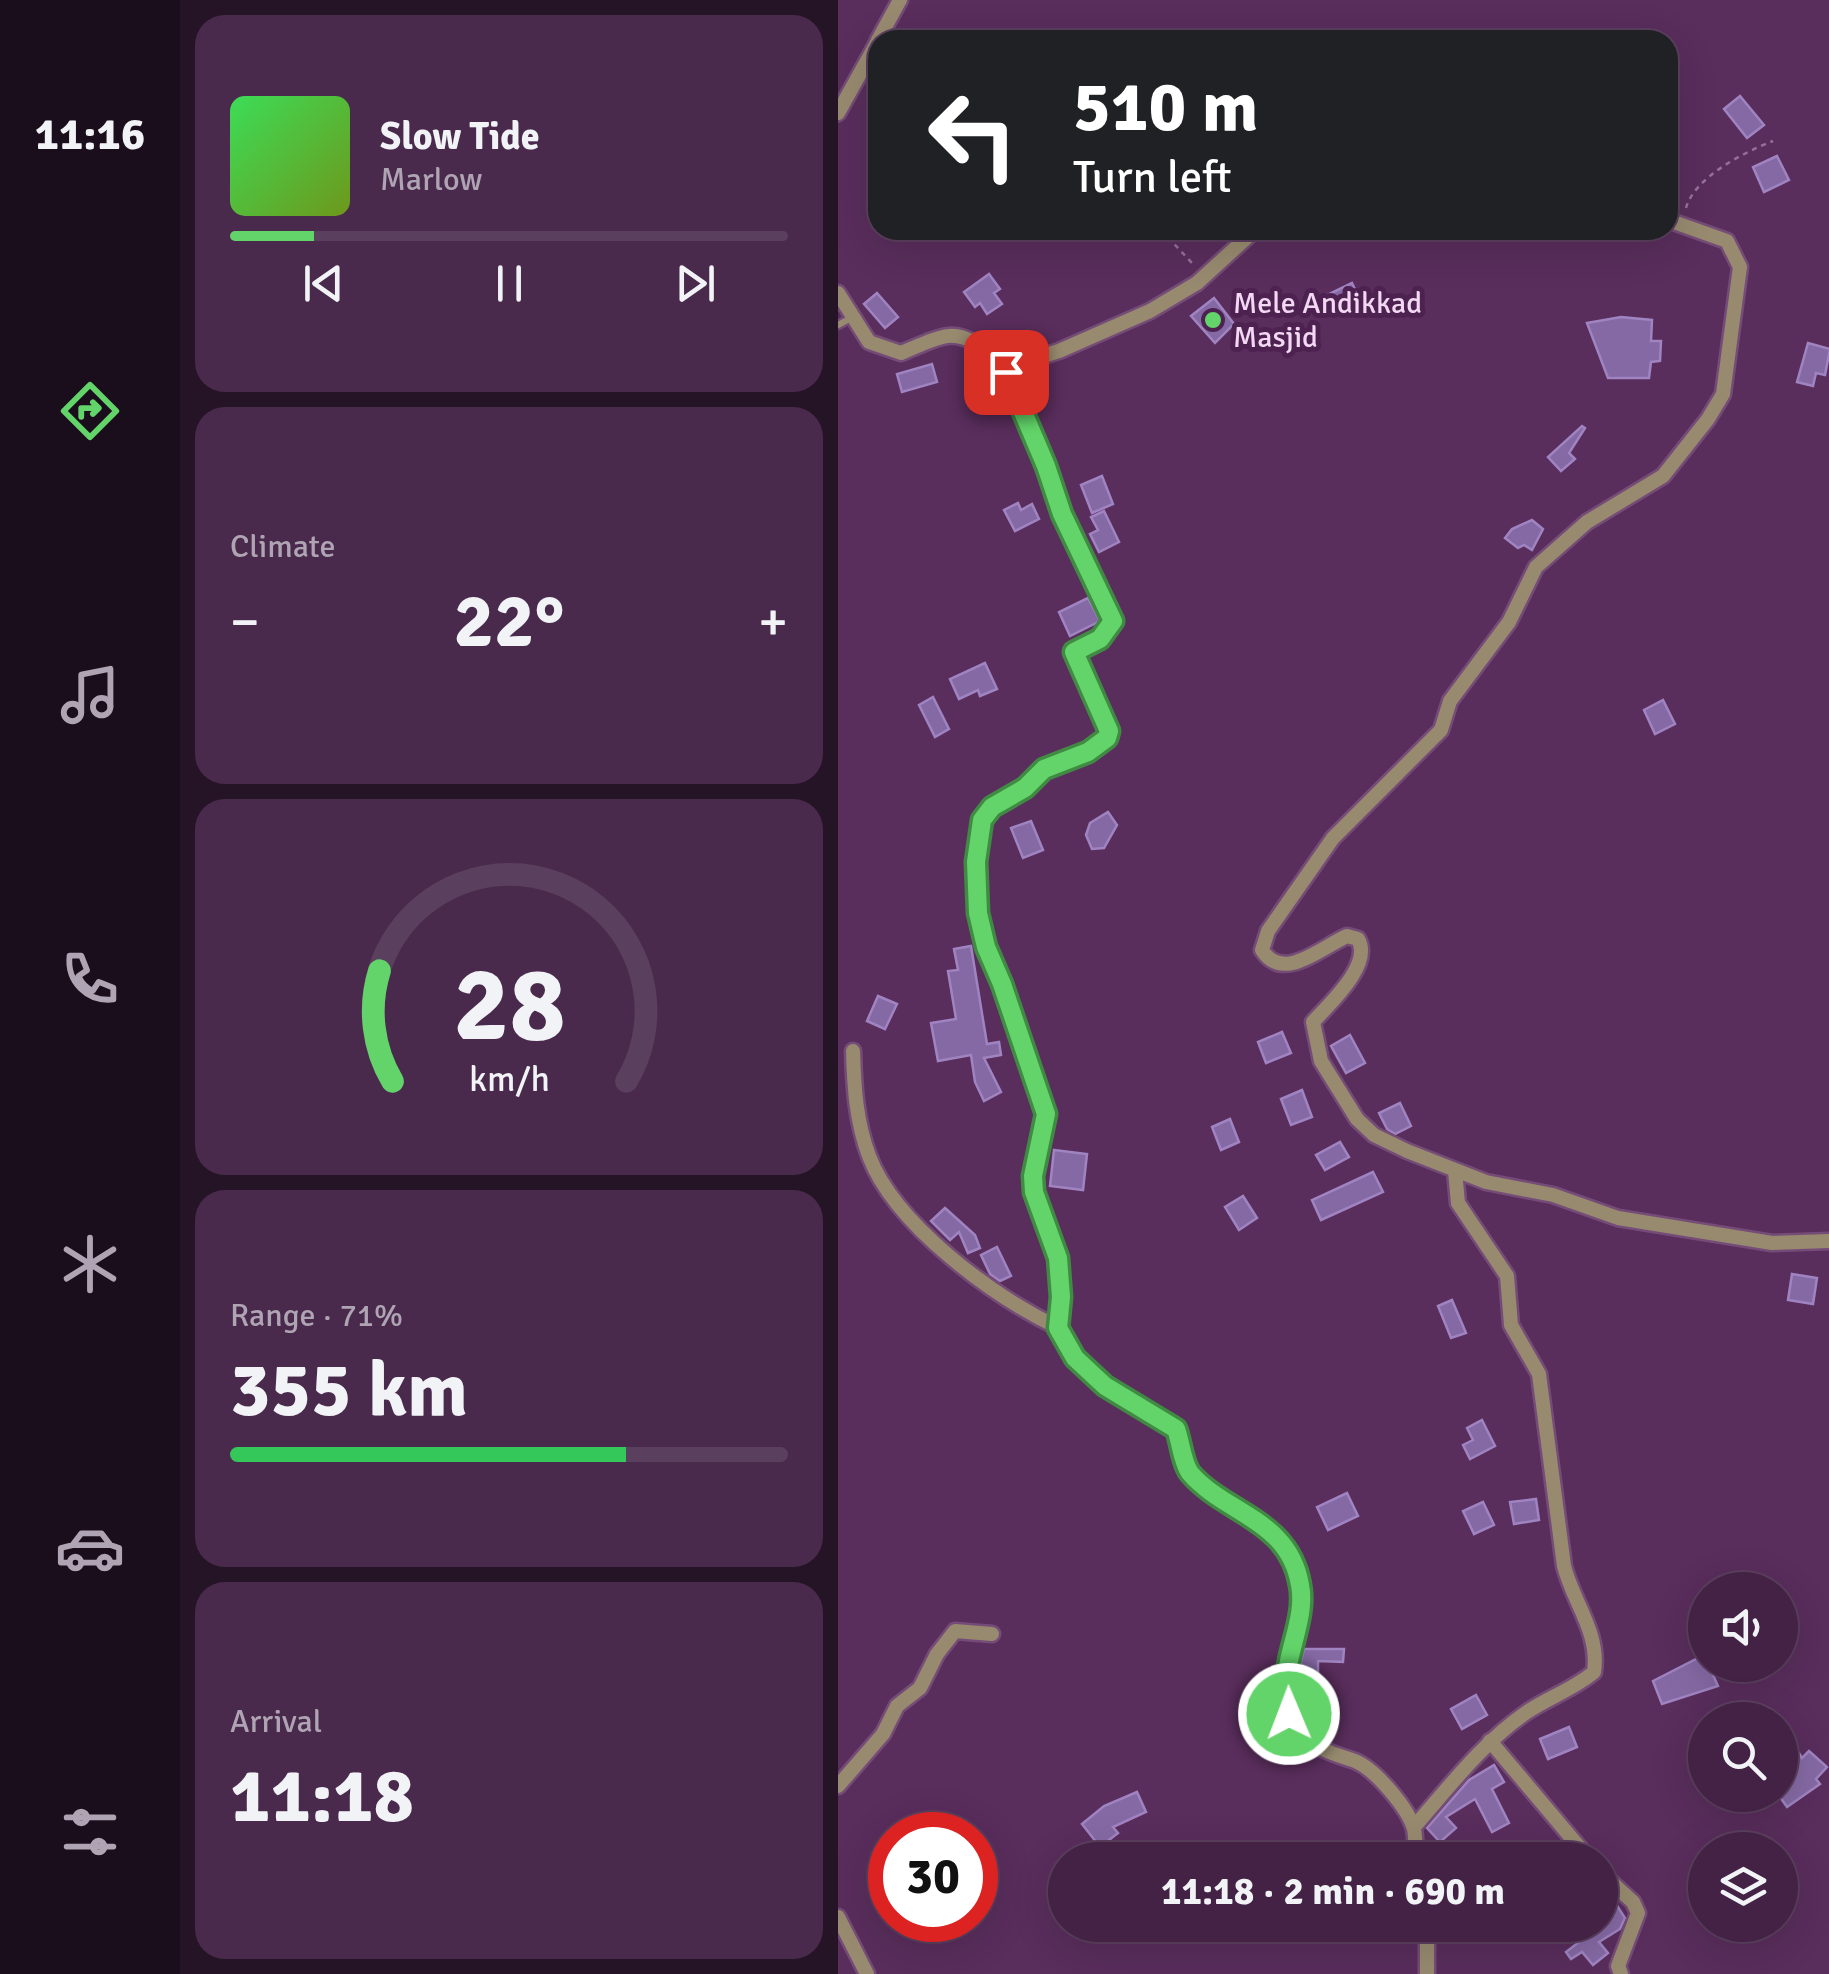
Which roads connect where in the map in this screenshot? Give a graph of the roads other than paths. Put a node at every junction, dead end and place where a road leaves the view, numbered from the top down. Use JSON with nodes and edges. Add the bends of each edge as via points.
{"nodes":[{"id":1,"x":900,"y":0,"type":"edge"},
{"id":2,"x":884,"y":30,"type":"edge"},
{"id":3,"x":868,"y":58,"type":"edge"},
{"id":4,"x":838,"y":113,"type":"edge"},
{"id":5,"x":1678,"y":223,"type":"edge"},
{"id":6,"x":1245,"y":240,"type":"edge"},
{"id":7,"x":838,"y":293,"type":"edge"},
{"id":8,"x":845,"y":321,"type":"edge"},
{"id":9,"x":1009,"y":358,"type":"junction"},
{"id":10,"x":853,"y":1051,"type":"dead end"},
{"id":11,"x":1455,"y":1171,"type":"junction"},
{"id":12,"x":1830,"y":1241,"type":"edge"},
{"id":13,"x":1058,"y":1328,"type":"junction"},
{"id":14,"x":992,"y":1634,"type":"dead end"},
{"id":15,"x":1490,"y":1741,"type":"junction"},
{"id":16,"x":838,"y":1786,"type":"edge"},
{"id":17,"x":1414,"y":1827,"type":"junction"},
{"id":18,"x":1415,"y":1842,"type":"edge"},
{"id":19,"x":1575,"y":1842,"type":"edge"},
{"id":20,"x":1618,"y":1888,"type":"edge"},
{"id":21,"x":838,"y":1917,"type":"edge"},
{"id":22,"x":1427,"y":1942,"type":"edge"},
{"id":23,"x":867,"y":1974,"type":"edge"},
{"id":24,"x":1427,"y":1974,"type":"edge"},
{"id":25,"x":1621,"y":1974,"type":"edge"}],
"edges":[{"from":1,"to":2,"type":"street"},
{"from":3,"to":4,"type":"street"},
{"from":5,"to":11,"type":"street","via":[[1727,242],[1740,267],[1723,394],[1663,476],[1587,522],[1536,566],[1508,622],[1450,701],[1441,730],[1333,838],[1263,940],[1270,961],[1282,966],[1347,936],[1358,939],[1363,953],[1349,979],[1313,1022],[1321,1061],[1374,1135]]},
{"from":6,"to":9,"type":"street","via":[[1150,311],[1058,351]]},
{"from":7,"to":8,"type":"street"},
{"from":8,"to":9,"type":"street","via":[[869,342],[901,353],[946,334]]},
{"from":9,"to":13,"type":"street","via":[[1006,372],[1062,514],[1113,621],[1100,639],[1074,652],[1107,738],[1044,769],[992,807],[982,820],[976,862],[986,947],[1046,1114],[1033,1176],[1058,1258]]},
{"from":10,"to":13,"type":"street","via":[[854,1100],[880,1180],[981,1284]]},
{"from":11,"to":12,"type":"street","via":[[1653,1225],[1772,1243]]},
{"from":11,"to":15,"type":"street","via":[[1458,1204],[1507,1276],[1511,1325],[1539,1374],[1564,1566],[1596,1658],[1583,1682],[1529,1710]]},
{"from":13,"to":17,"type":"street","via":[[1075,1358],[1105,1386],[1176,1429],[1187,1469],[1208,1491],[1238,1505],[1280,1540],[1300,1584],[1285,1688],[1289,1714],[1309,1740],[1379,1777]]},
{"from":14,"to":16,"type":"street","via":[[955,1631],[920,1688],[897,1706],[883,1734]]},
{"from":15,"to":17,"type":"street"},
{"from":15,"to":19,"type":"street"},
{"from":17,"to":18,"type":"street"},
{"from":20,"to":25,"type":"street","via":[[1638,1913],[1618,1966]]},
{"from":21,"to":23,"type":"street"},
{"from":22,"to":24,"type":"street"}]}
